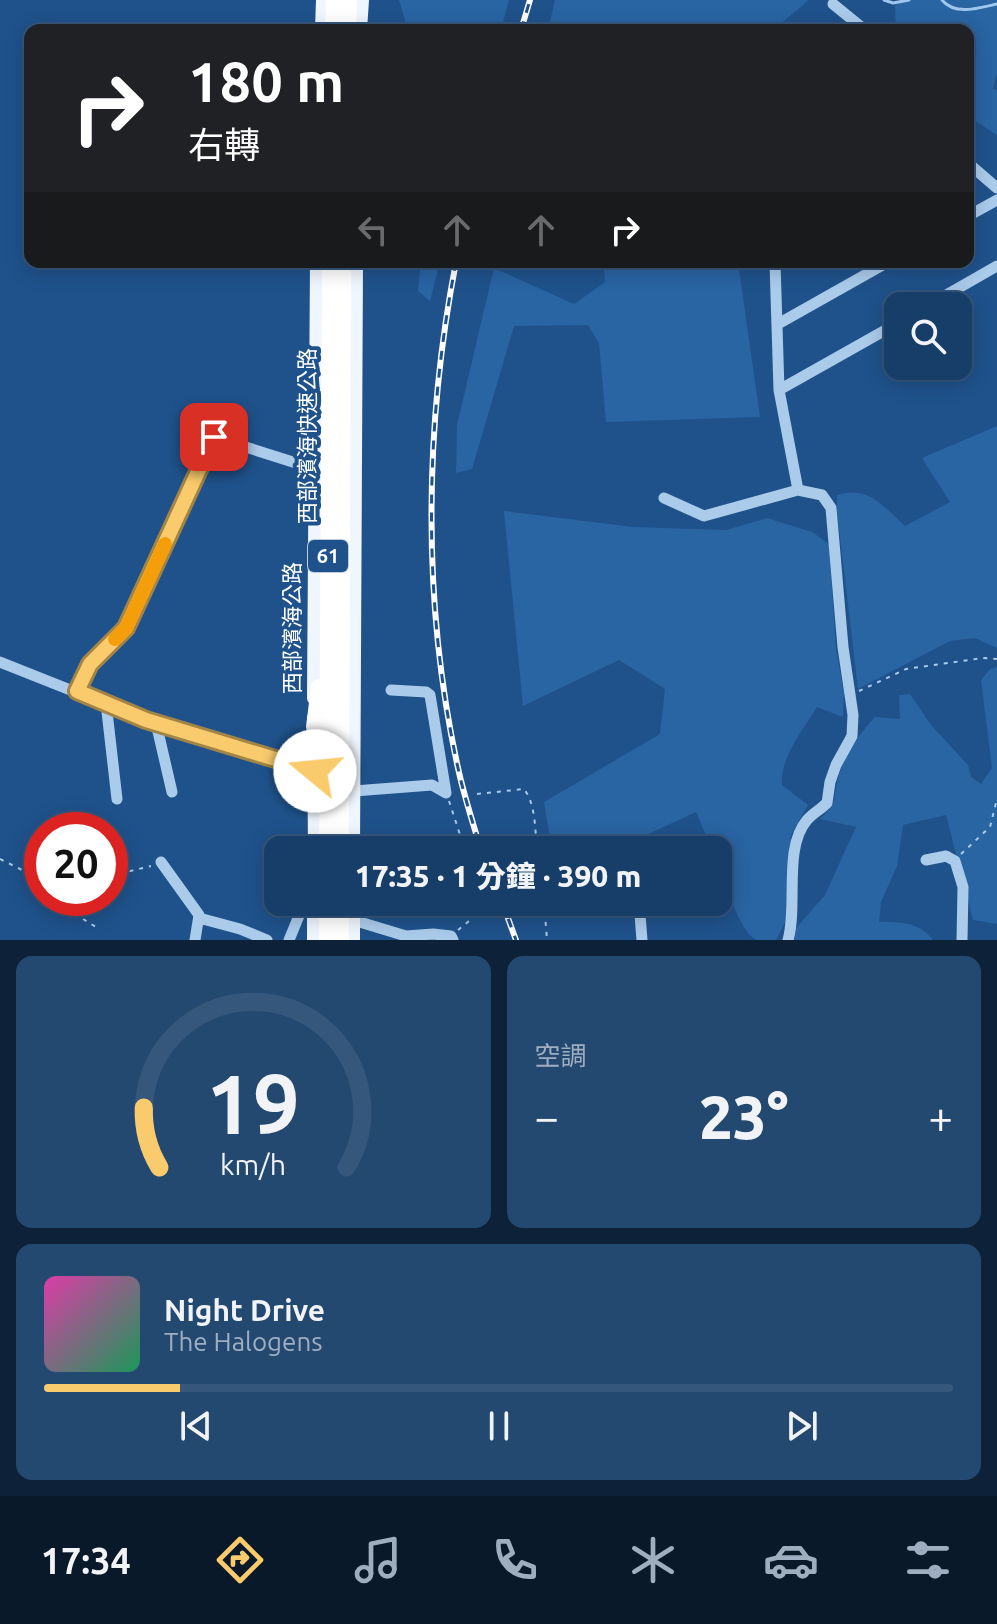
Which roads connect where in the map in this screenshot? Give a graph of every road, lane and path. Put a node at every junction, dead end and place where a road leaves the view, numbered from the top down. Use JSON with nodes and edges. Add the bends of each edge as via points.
{"nodes":[{"id":1,"x":323,"y":0,"type":"edge"},
{"id":2,"x":334,"y":0,"type":"edge"},
{"id":3,"x":349,"y":0,"type":"edge"},
{"id":4,"x":362,"y":0,"type":"edge"},
{"id":5,"x":833,"y":4,"type":"dead end"},
{"id":6,"x":322,"y":24,"type":"edge"},
{"id":7,"x":333,"y":24,"type":"edge"},
{"id":8,"x":348,"y":24,"type":"edge"},
{"id":9,"x":360,"y":24,"type":"edge"},
{"id":10,"x":858,"y":24,"type":"edge"},
{"id":11,"x":974,"y":168,"type":"edge"},
{"id":12,"x":997,"y":188,"type":"edge"},
{"id":13,"x":997,"y":200,"type":"edge"},
{"id":14,"x":974,"y":213,"type":"edge"},
{"id":15,"x":997,"y":266,"type":"edge"},
{"id":16,"x":317,"y":268,"type":"edge"},
{"id":17,"x":330,"y":268,"type":"edge"},
{"id":18,"x":343,"y":268,"type":"edge"},
{"id":19,"x":353,"y":268,"type":"edge"},
{"id":20,"x":354,"y":268,"type":"edge"},
{"id":21,"x":775,"y":268,"type":"edge"},
{"id":22,"x":877,"y":268,"type":"edge"},
{"id":23,"x":952,"y":292,"type":"edge"},
{"id":24,"x":778,"y":324,"type":"junction"},
{"id":25,"x":884,"y":331,"type":"edge"},
{"id":26,"x":342,"y":373,"type":"junction"},
{"id":27,"x":779,"y":390,"type":"junction"},
{"id":28,"x":315,"y":469,"type":"junction"},
{"id":29,"x":798,"y":490,"type":"junction"},
{"id":30,"x":664,"y":498,"type":"dead end"},
{"id":31,"x":326,"y":634,"type":"junction"},
{"id":32,"x":997,"y":659,"type":"edge"},
{"id":33,"x":0,"y":662,"type":"edge"},
{"id":34,"x":391,"y":690,"type":"dead end"},
{"id":35,"x":77,"y":691,"type":"junction"},
{"id":36,"x":850,"y":695,"type":"junction"},
{"id":37,"x":106,"y":703,"type":"junction"},
{"id":38,"x":156,"y":723,"type":"junction"},
{"id":39,"x":314,"y":727,"type":"junction"},
{"id":40,"x":315,"y":771,"type":"junction"},
{"id":41,"x":354,"y":791,"type":"junction"},
{"id":42,"x":172,"y":792,"type":"dead end"},
{"id":43,"x":446,"y":793,"type":"junction"},
{"id":44,"x":477,"y":794,"type":"dead end"},
{"id":45,"x":117,"y":799,"type":"dead end"},
{"id":46,"x":997,"y":799,"type":"edge"},
{"id":47,"x":315,"y":836,"type":"edge"},
{"id":48,"x":327,"y":836,"type":"edge"},
{"id":49,"x":341,"y":836,"type":"edge"},
{"id":50,"x":353,"y":836,"type":"edge"},
{"id":51,"x":460,"y":836,"type":"edge"},
{"id":52,"x":535,"y":836,"type":"edge"},
{"id":53,"x":0,"y":859,"type":"edge"},
{"id":54,"x":926,"y":860,"type":"dead end"},
{"id":55,"x":955,"y":861,"type":"junction"},
{"id":56,"x":161,"y":862,"type":"joint"},
{"id":57,"x":24,"y":871,"type":"edge"},
{"id":58,"x":128,"y":873,"type":"edge"},
{"id":59,"x":78,"y":916,"type":"edge"},
{"id":60,"x":299,"y":916,"type":"edge"},
{"id":61,"x":314,"y":916,"type":"edge"},
{"id":62,"x":327,"y":916,"type":"edge"},
{"id":63,"x":341,"y":916,"type":"edge"},
{"id":64,"x":353,"y":916,"type":"edge"},
{"id":65,"x":476,"y":916,"type":"edge"},
{"id":66,"x":545,"y":916,"type":"edge"},
{"id":67,"x":640,"y":916,"type":"edge"},
{"id":68,"x":199,"y":918,"type":"junction"},
{"id":69,"x":353,"y":920,"type":"junction"},
{"id":70,"x":96,"y":927,"type":"dead end"},
{"id":71,"x":452,"y":938,"type":"edge"},
{"id":72,"x":195,"y":940,"type":"edge"},
{"id":73,"x":267,"y":940,"type":"edge"},
{"id":74,"x":289,"y":940,"type":"edge"},
{"id":75,"x":314,"y":940,"type":"edge"},
{"id":76,"x":327,"y":940,"type":"edge"},
{"id":77,"x":341,"y":940,"type":"edge"},
{"id":78,"x":353,"y":940,"type":"edge"},
{"id":79,"x":547,"y":940,"type":"edge"},
{"id":80,"x":642,"y":940,"type":"edge"},
{"id":81,"x":788,"y":940,"type":"edge"},
{"id":82,"x":962,"y":940,"type":"edge"}],
"edges":[{"from":1,"to":6,"type":"main road"},
{"from":2,"to":7,"type":"highway"},
{"from":3,"to":8,"type":"highway"},
{"from":4,"to":9,"type":"main road"},
{"from":5,"to":10,"type":"street"},
{"from":11,"to":12,"type":"street"},
{"from":13,"to":14,"type":"street"},
{"from":15,"to":23,"type":"street"},
{"from":16,"to":28,"type":"main road","name":"西部濱海公路","number":"61"},
{"from":17,"to":31,"type":"highway","name":"西部濱海快速公路","number":"61"},
{"from":18,"to":26,"type":"highway","name":"西部濱海快速公路","number":"61"},
{"from":19,"to":26,"type":"highway"},
{"from":20,"to":41,"type":"main road","number":"61"},
{"from":21,"to":24,"type":"street"},
{"from":22,"to":24,"type":"street"},
{"from":24,"to":27,"type":"street"},
{"from":25,"to":27,"type":"street"},
{"from":26,"to":49,"type":"highway","name":"西部濱海快速公路","number":"61"},
{"from":27,"to":29,"type":"street"},
{"from":28,"to":35,"type":"street","via":[[214,437],[126,628],[90,664]]},
{"from":28,"to":39,"type":"main road","name":"西部濱海公路","number":"61"},
{"from":29,"to":30,"type":"street","via":[[704,516]]},
{"from":29,"to":36,"type":"street","via":[[822,495],[831,508]]},
{"from":31,"to":39,"type":"highway"},
{"from":31,"to":48,"type":"highway","name":"西部濱海快速公路","number":"61"},
{"from":32,"to":36,"type":"path","via":[[906,669]]},
{"from":33,"to":35,"type":"street"},
{"from":34,"to":43,"type":"street","via":[[430,695]]},
{"from":35,"to":37,"type":"street"},
{"from":36,"to":81,"type":"street","via":[[848,747],[836,765],[827,803],[807,819],[796,842]]},
{"from":37,"to":38,"type":"street"},
{"from":37,"to":45,"type":"street"},
{"from":38,"to":40,"type":"street"},
{"from":38,"to":42,"type":"street"},
{"from":39,"to":40,"type":"main road","name":"西部濱海公路","number":"61"},
{"from":40,"to":47,"type":"main road","name":"西部濱海公路","number":"61"},
{"from":41,"to":43,"type":"street","via":[[432,785]]},
{"from":41,"to":50,"type":"main road","number":"61"},
{"from":43,"to":51,"type":"path"},
{"from":44,"to":52,"type":"path","via":[[524,789]]},
{"from":46,"to":55,"type":"path","via":[[990,827]]},
{"from":53,"to":57,"type":"path"},
{"from":54,"to":55,"type":"street","via":[[946,856]]},
{"from":55,"to":82,"type":"street","via":[[963,887]]},
{"from":56,"to":58,"type":"path"},
{"from":56,"to":68,"type":"street"},
{"from":59,"to":70,"type":"path"},
{"from":60,"to":74,"type":"street"},
{"from":61,"to":75,"type":"main road"},
{"from":62,"to":76,"type":"highway"},
{"from":63,"to":77,"type":"highway"},
{"from":64,"to":69,"type":"main road"},
{"from":65,"to":71,"type":"path"},
{"from":66,"to":79,"type":"path"},
{"from":67,"to":80,"type":"street"},
{"from":68,"to":72,"type":"street"},
{"from":68,"to":73,"type":"street"},
{"from":69,"to":71,"type":"street","via":[[406,936]]},
{"from":69,"to":78,"type":"main road"}]}
